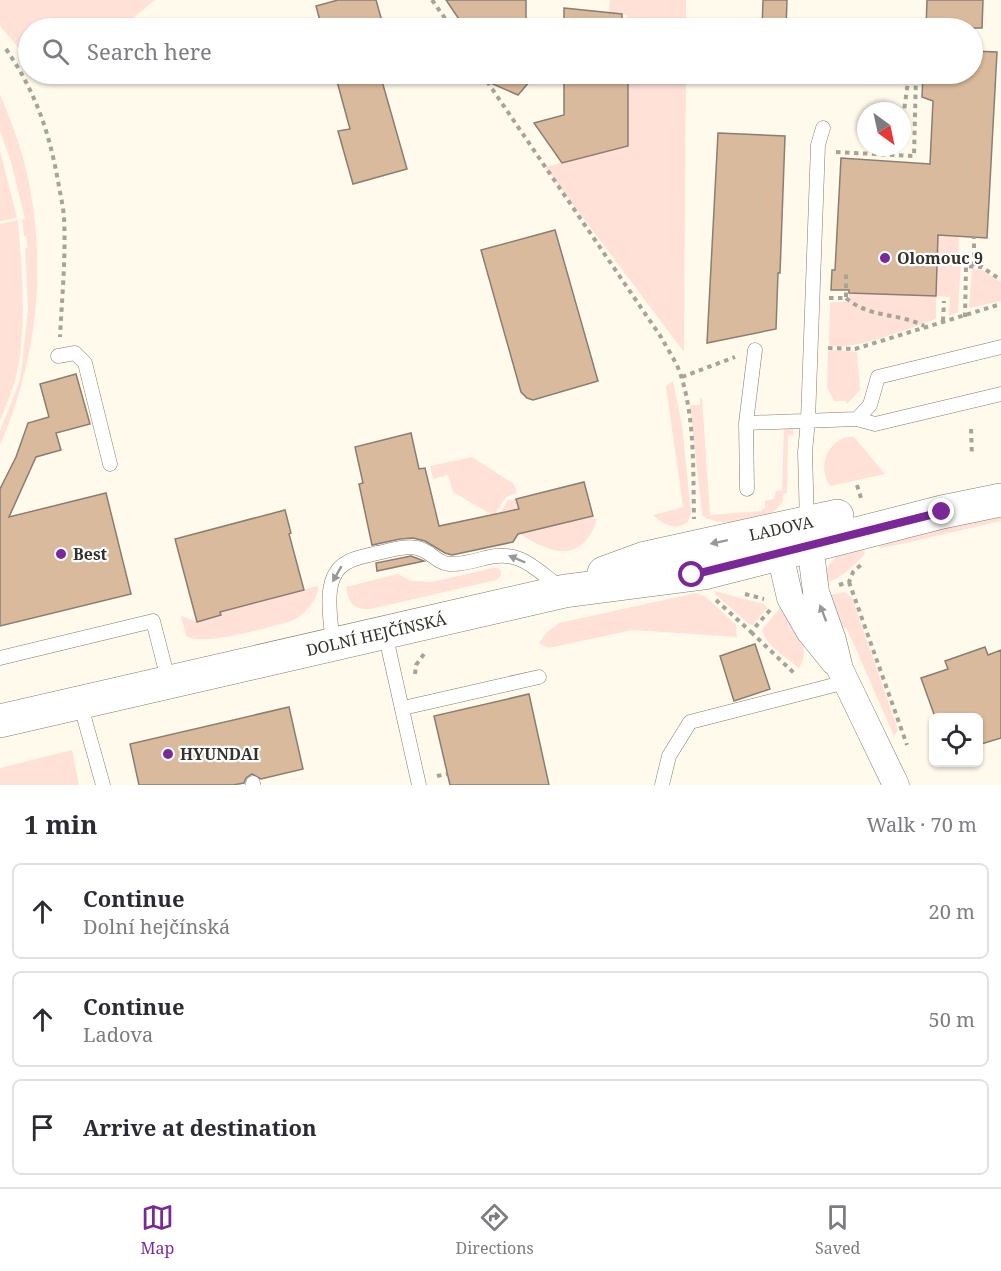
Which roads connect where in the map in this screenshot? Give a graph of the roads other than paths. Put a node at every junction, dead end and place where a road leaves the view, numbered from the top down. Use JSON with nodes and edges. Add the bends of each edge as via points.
{"nodes":[{"id":1,"x":823,"y":128,"type":"dead end"},
{"id":2,"x":1001,"y":346,"type":"edge"},
{"id":3,"x":755,"y":350,"type":"road end"},
{"id":4,"x":58,"y":356,"type":"road end"},
{"id":5,"x":1001,"y":394,"type":"edge"},
{"id":6,"x":857,"y":419,"type":"junction"},
{"id":7,"x":808,"y":420,"type":"junction"},
{"id":8,"x":746,"y":423,"type":"junction"},
{"id":9,"x":110,"y":464,"type":"dead end"},
{"id":10,"x":1001,"y":481,"type":"edge"},
{"id":11,"x":747,"y":489,"type":"dead end"},
{"id":12,"x":1001,"y":500,"type":"edge"},
{"id":13,"x":785,"y":543,"type":"junction"},
{"id":14,"x":565,"y":591,"type":"junction"},
{"id":15,"x":385,"y":633,"type":"junction"},
{"id":16,"x":333,"y":645,"type":"junction"},
{"id":17,"x":0,"y":658,"type":"edge"},
{"id":18,"x":843,"y":675,"type":"junction"},
{"id":19,"x":538,"y":677,"type":"dead end"},
{"id":20,"x":169,"y":683,"type":"junction"},
{"id":21,"x":80,"y":703,"type":"junction"},
{"id":22,"x":403,"y":708,"type":"junction"},
{"id":23,"x":0,"y":722,"type":"edge"},
{"id":24,"x":103,"y":785,"type":"edge"},
{"id":25,"x":419,"y":785,"type":"edge"},
{"id":26,"x":662,"y":785,"type":"edge"},
{"id":27,"x":896,"y":785,"type":"edge"}],
"edges":[{"from":1,"to":7,"type":"lane","via":[[818,145]]},
{"from":2,"to":6,"type":"lane","via":[[878,377],[870,405]]},
{"from":3,"to":8,"type":"lane"},
{"from":4,"to":9,"type":"lane","via":[[75,353],[85,363]]},
{"from":5,"to":6,"type":"lane","via":[[874,424]]},
{"from":6,"to":7,"type":"lane"},
{"from":7,"to":8,"type":"lane"},
{"from":7,"to":13,"type":"lane"},
{"from":8,"to":11,"type":"lane"},
{"from":10,"to":13,"type":"main road","name":"LADOVA","via":[[899,502]]},
{"from":12,"to":13,"type":"main road","name":"LADOVA"},
{"from":13,"to":14,"type":"main road","name":"DOLNÍ HEJČÍNSKÁ","via":[[692,575]]},
{"from":13,"to":18,"type":"street","via":[[790,598],[809,631]]},
{"from":14,"to":15,"type":"main road","name":"DOLNÍ HEJČÍNSKÁ"},
{"from":14,"to":16,"type":"lane","one_way":true,"via":[[523,560],[508,555],[448,564],[415,547],[365,556],[346,562],[334,577],[330,605]]},
{"from":15,"to":16,"type":"main road","name":"DOLNÍ HEJČÍNSKÁ"},
{"from":15,"to":22,"type":"lane"},
{"from":16,"to":20,"type":"main road","name":"DOLNÍ HEJČÍNSKÁ"},
{"from":17,"to":20,"type":"lane","via":[[153,621]]},
{"from":18,"to":26,"type":"lane","via":[[806,693],[690,722],[669,756]]},
{"from":18,"to":27,"type":"street"},
{"from":19,"to":22,"type":"lane"},
{"from":20,"to":21,"type":"main road","name":"DOLNÍ HEJČÍNSKÁ"},
{"from":21,"to":23,"type":"main road","name":"DOLNÍ HEJČÍNSKÁ"},
{"from":21,"to":24,"type":"lane"},
{"from":22,"to":25,"type":"lane"}]}
